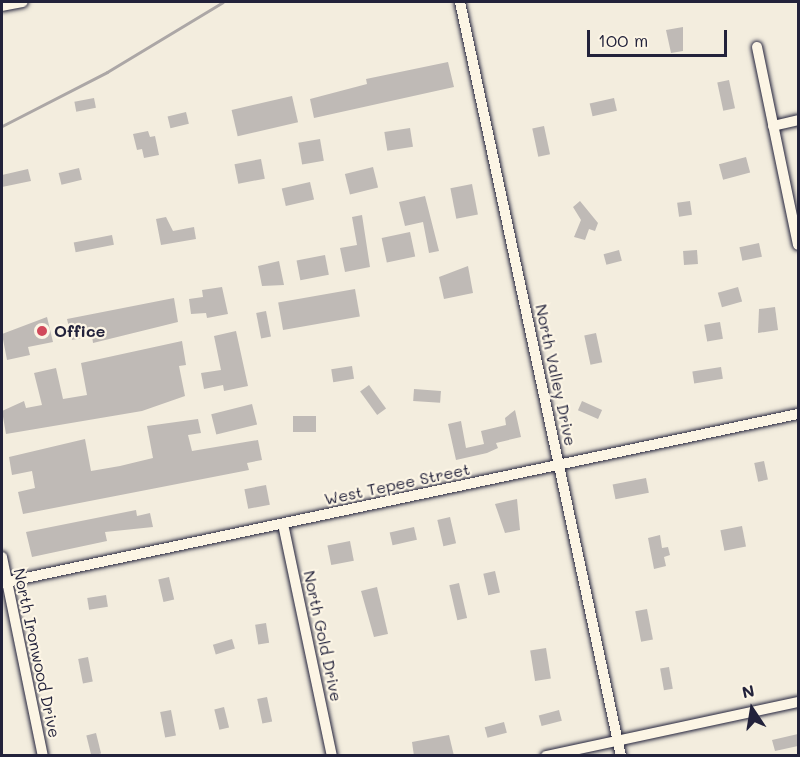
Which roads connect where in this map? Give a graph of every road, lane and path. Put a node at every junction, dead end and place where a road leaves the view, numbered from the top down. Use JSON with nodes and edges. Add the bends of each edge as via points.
{"nodes":[{"id":1,"x":23,"y":2,"type":"edge"},
{"id":2,"x":460,"y":2,"type":"edge"},
{"id":3,"x":2,"y":6,"type":"edge"},
{"id":4,"x":757,"y":47,"type":"dead end"},
{"id":5,"x":798,"y":120,"type":"edge"},
{"id":6,"x":773,"y":126,"type":"junction"},
{"id":7,"x":798,"y":245,"type":"edge"},
{"id":8,"x":798,"y":414,"type":"edge"},
{"id":9,"x":559,"y":465,"type":"junction"},
{"id":10,"x":283,"y":524,"type":"junction"},
{"id":11,"x":2,"y":557,"type":"edge"},
{"id":12,"x":4,"y":582,"type":"edge"},
{"id":13,"x":798,"y":702,"type":"edge"},
{"id":14,"x":618,"y":740,"type":"junction"},
{"id":15,"x":43,"y":756,"type":"edge"},
{"id":16,"x":333,"y":756,"type":"edge"},
{"id":17,"x":546,"y":756,"type":"edge"},
{"id":18,"x":621,"y":756,"type":"edge"}],
"edges":[{"from":1,"to":3,"type":"street"},
{"from":2,"to":9,"type":"street","name":"North Valley Drive"},
{"from":4,"to":6,"type":"street"},
{"from":5,"to":6,"type":"street"},
{"from":6,"to":7,"type":"street"},
{"from":8,"to":9,"type":"street","name":"West Tepee Street"},
{"from":9,"to":10,"type":"street","name":"West Tepee Street"},
{"from":9,"to":14,"type":"street","name":"North Valley Drive"},
{"from":10,"to":12,"type":"street","name":"West Tepee Street"},
{"from":10,"to":16,"type":"street","name":"North Gold Drive"},
{"from":11,"to":12,"type":"street","name":"North Ironwood Drive"},
{"from":12,"to":15,"type":"street","name":"North Ironwood Drive"},
{"from":13,"to":14,"type":"street"},
{"from":14,"to":17,"type":"street"},
{"from":14,"to":18,"type":"street","name":"North Valley Drive"}]}
